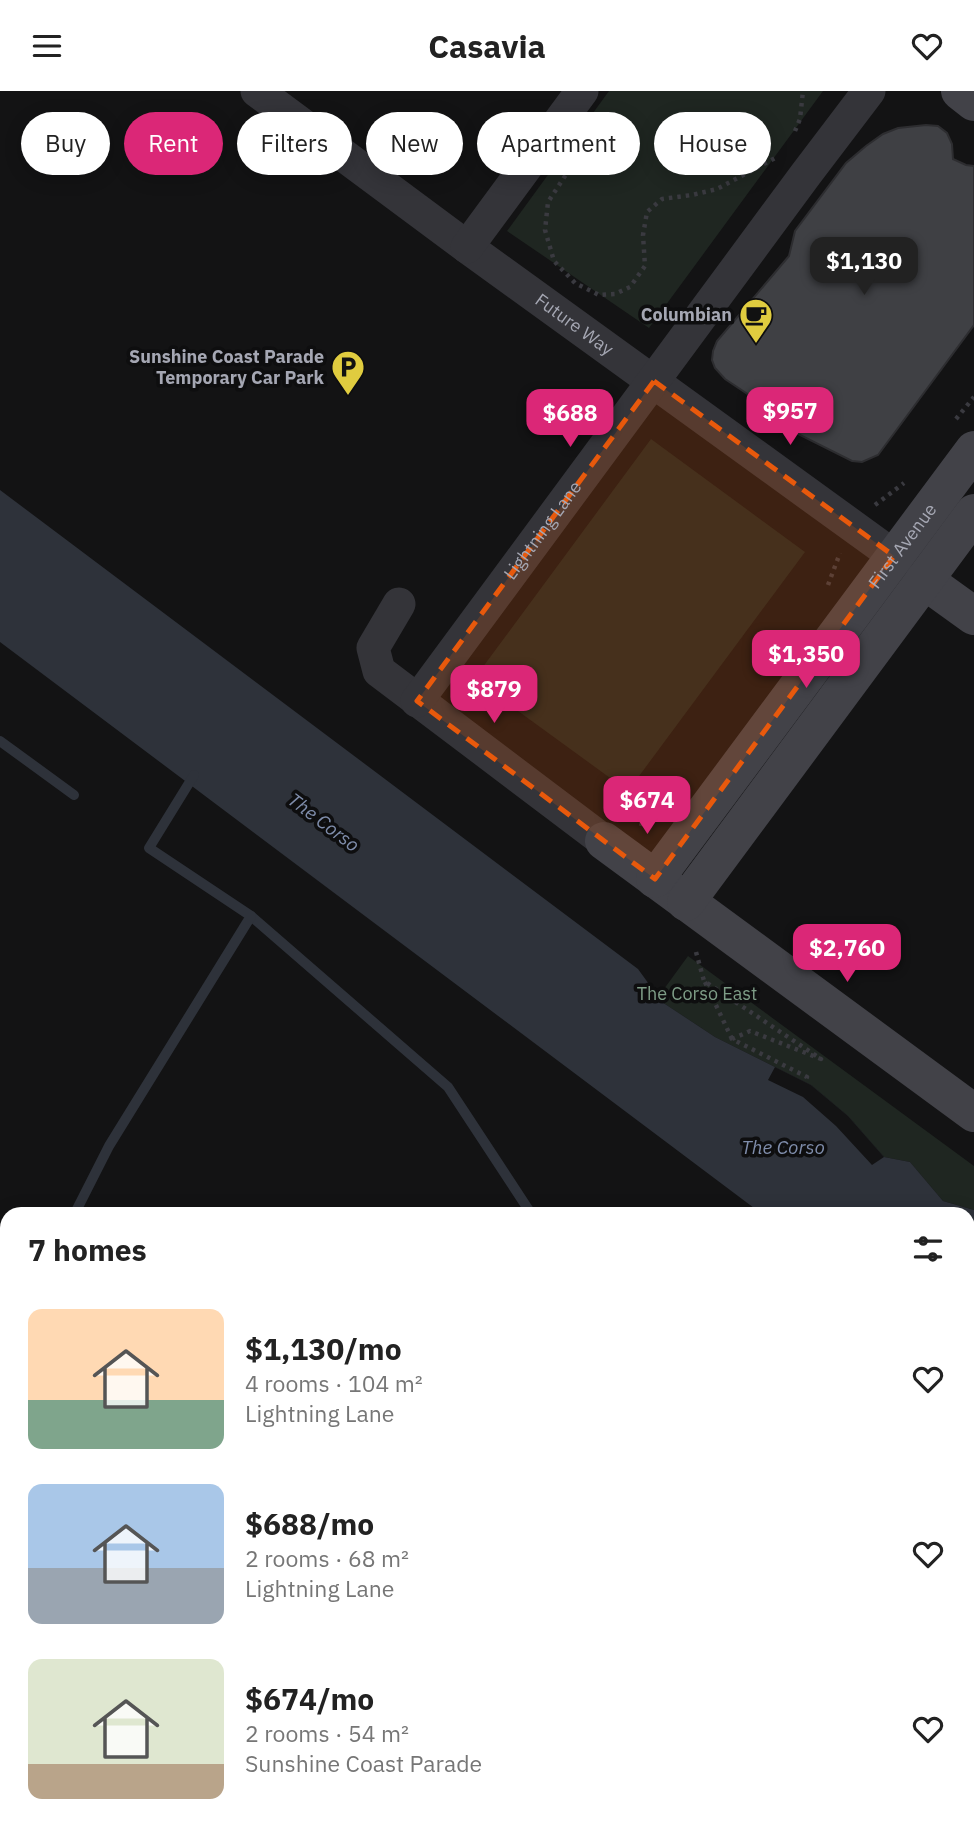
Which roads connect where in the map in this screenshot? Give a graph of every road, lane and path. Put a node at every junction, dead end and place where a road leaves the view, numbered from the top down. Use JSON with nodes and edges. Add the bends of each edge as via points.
{"nodes":[{"id":1,"x":257,"y":91,"type":"edge"},
{"id":2,"x":582,"y":91,"type":"edge"},
{"id":3,"x":803,"y":91,"type":"edge"},
{"id":4,"x":869,"y":91,"type":"edge"},
{"id":5,"x":960,"y":91,"type":"edge"},
{"id":6,"x":974,"y":101,"type":"edge"},
{"id":7,"x":791,"y":141,"type":"dead end"},
{"id":8,"x":786,"y":151,"type":"dead end"},
{"id":9,"x":566,"y":175,"type":"edge"},
{"id":10,"x":467,"y":247,"type":"junction"},
{"id":11,"x":654,"y":381,"type":"junction"},
{"id":12,"x":597,"y":405,"type":"dead end"},
{"id":13,"x":545,"y":407,"type":"dead end"},
{"id":14,"x":974,"y":450,"type":"edge"},
{"id":15,"x":974,"y":513,"type":"edge"},
{"id":16,"x":894,"y":556,"type":"junction"},
{"id":17,"x":924,"y":580,"type":"junction"},
{"id":18,"x":399,"y":604,"type":"dead end"},
{"id":19,"x":974,"y":616,"type":"edge"},
{"id":20,"x":416,"y":701,"type":"junction"},
{"id":21,"x":604,"y":841,"type":"joint"},
{"id":22,"x":655,"y":879,"type":"junction"},
{"id":23,"x":686,"y":902,"type":"junction"},
{"id":24,"x":695,"y":948,"type":"dead end"},
{"id":25,"x":705,"y":981,"type":"junction"},
{"id":26,"x":732,"y":1039,"type":"junction"},
{"id":27,"x":804,"y":1082,"type":"dead end"},
{"id":28,"x":974,"y":1113,"type":"edge"}],
"edges":[{"from":1,"to":10,"type":"street","name":"Future Way"},
{"from":2,"to":10,"type":"street"},
{"from":3,"to":7,"type":"path","via":[[800,119]]},
{"from":4,"to":11,"type":"street","name":"Lightning Lane"},
{"from":5,"to":6,"type":"main road"},
{"from":8,"to":9,"type":"path","via":[[717,189],[662,199],[647,212],[645,266],[630,287],[615,294],[599,295],[575,283],[554,261],[545,230],[548,202]]},
{"from":10,"to":11,"type":"street","name":"Future Way"},
{"from":11,"to":16,"type":"street","name":"Future Way"},
{"from":11,"to":20,"type":"street","name":"Lightning Lane"},
{"from":12,"to":13,"type":"path","via":[[592,413],[574,403]]},
{"from":14,"to":16,"type":"main road","name":"First Avenue"},
{"from":15,"to":17,"type":"main road"},
{"from":16,"to":22,"type":"main road","name":"First Avenue"},
{"from":17,"to":19,"type":"main road"},
{"from":17,"to":23,"type":"main road"},
{"from":18,"to":20,"type":"street","via":[[373,648],[379,671]]},
{"from":20,"to":21,"type":"street"},
{"from":21,"to":22,"type":"main road"},
{"from":22,"to":23,"type":"main road"},
{"from":23,"to":28,"type":"main road"},
{"from":24,"to":25,"type":"path"},
{"from":25,"to":26,"type":"path"},
{"from":25,"to":26,"type":"path","via":[[821,1059],[750,1031]]},
{"from":26,"to":27,"type":"path","via":[[807,1077]]}]}
